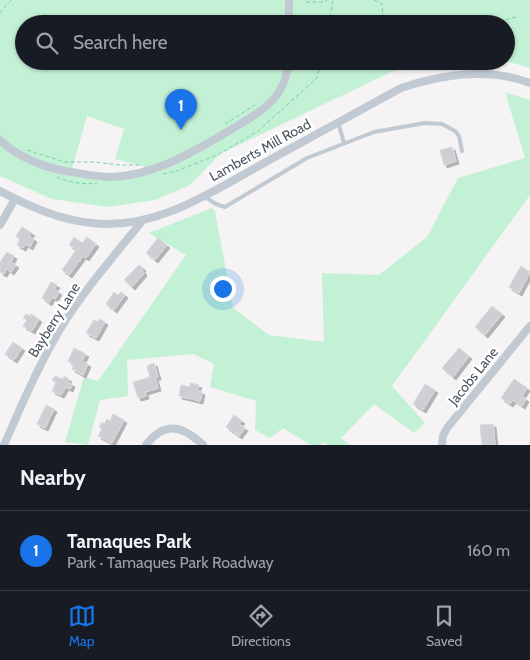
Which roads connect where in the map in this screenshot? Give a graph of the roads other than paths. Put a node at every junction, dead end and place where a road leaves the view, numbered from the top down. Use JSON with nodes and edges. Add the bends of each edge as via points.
{"nodes":[{"id":1,"x":289,"y":0,"type":"edge"},
{"id":2,"x":289,"y":15,"type":"edge"},
{"id":3,"x":287,"y":70,"type":"edge"},
{"id":4,"x":530,"y":83,"type":"edge"},
{"id":5,"x":338,"y":122,"type":"junction"},
{"id":6,"x":0,"y":140,"type":"edge"},
{"id":7,"x":344,"y":143,"type":"junction"},
{"id":8,"x":462,"y":150,"type":"dead end"},
{"id":9,"x":0,"y":191,"type":"edge"},
{"id":10,"x":203,"y":195,"type":"junction"},
{"id":11,"x":15,"y":199,"type":"junction"},
{"id":12,"x":143,"y":220,"type":"junction"},
{"id":13,"x":0,"y":225,"type":"edge"},
{"id":14,"x":530,"y":326,"type":"edge"},
{"id":15,"x":4,"y":445,"type":"edge"},
{"id":16,"x":146,"y":445,"type":"edge"},
{"id":17,"x":204,"y":445,"type":"edge"},
{"id":18,"x":442,"y":445,"type":"edge"}],
"edges":[{"from":1,"to":2,"type":"street"},
{"from":3,"to":6,"type":"street","via":[[283,87],[271,104],[176,161],[130,175],[109,177],[56,169],[32,160]]},
{"from":4,"to":5,"type":"street","name":"Lamberts Mill Road","via":[[476,74],[427,80],[401,88]]},
{"from":5,"to":7,"type":"lane"},
{"from":5,"to":10,"type":"street","name":"Lamberts Mill Road"},
{"from":7,"to":8,"type":"lane","via":[[374,132],[435,123],[455,131]]},
{"from":7,"to":10,"type":"lane","via":[[307,158],[225,207]]},
{"from":9,"to":11,"type":"street","name":"Lamberts Mill Road"},
{"from":10,"to":12,"type":"street","name":"Lamberts Mill Road","via":[[186,205]]},
{"from":11,"to":12,"type":"street","name":"Lamberts Mill Road","via":[[39,210],[94,224]]},
{"from":11,"to":13,"type":"street"},
{"from":12,"to":15,"type":"street","name":"Bayberry Lane","via":[[60,329],[32,379]]},
{"from":14,"to":18,"type":"street","name":"Jacobs Lane","via":[[447,428]]},
{"from":16,"to":17,"type":"street","via":[[158,433],[174,428],[186,431]]}]}
